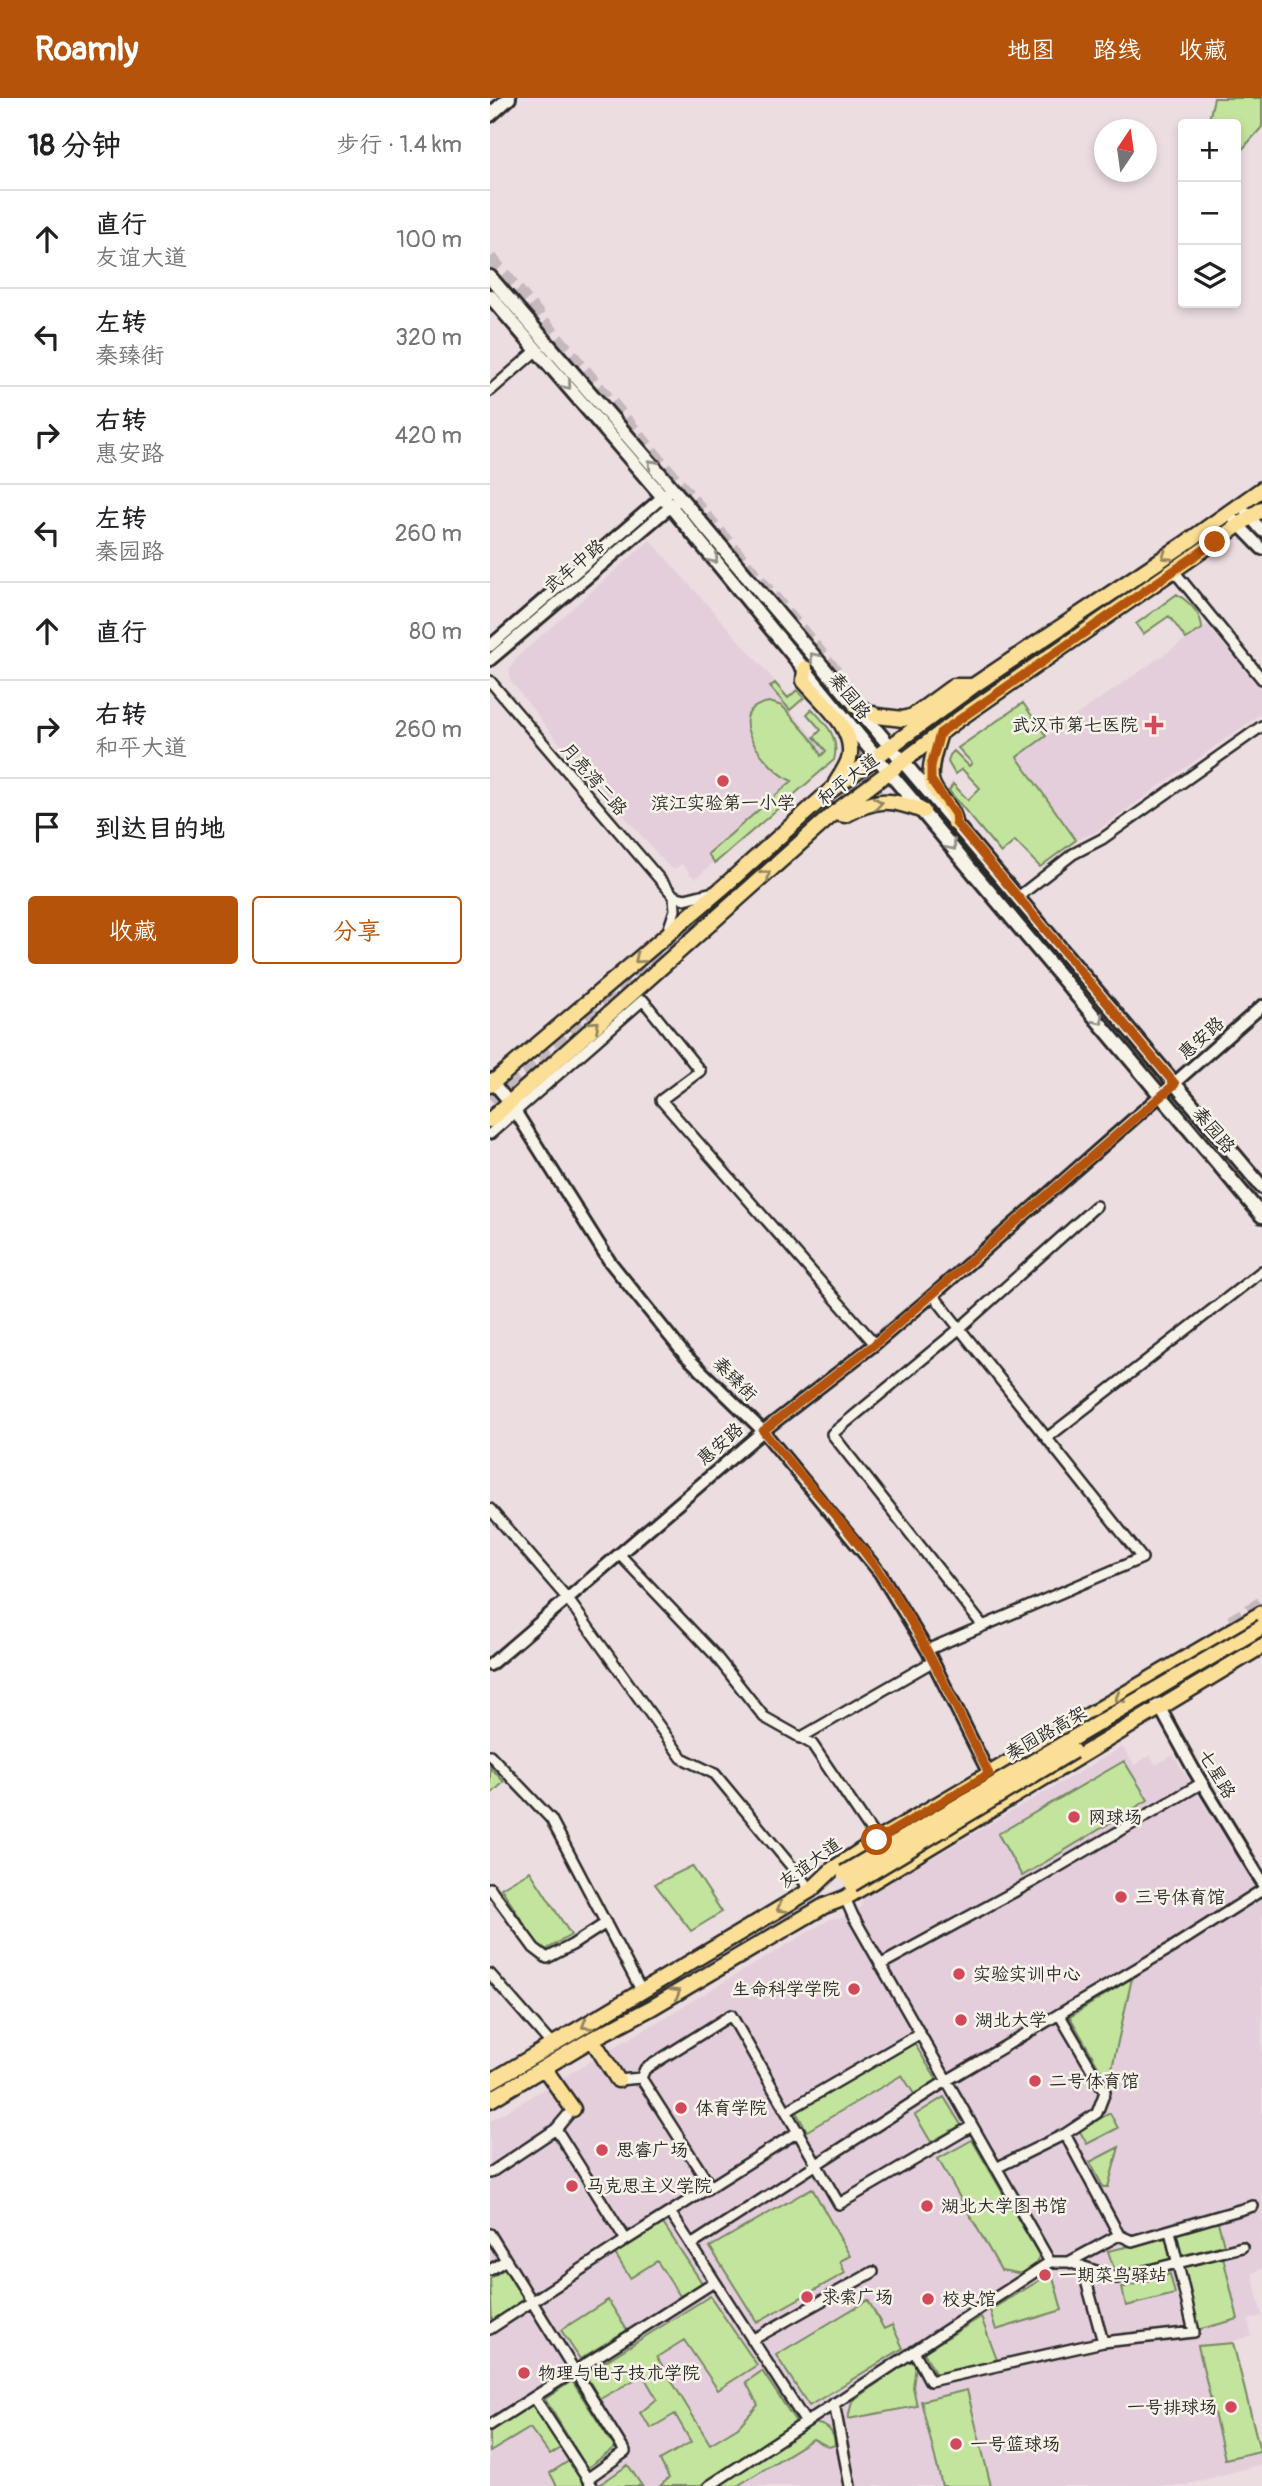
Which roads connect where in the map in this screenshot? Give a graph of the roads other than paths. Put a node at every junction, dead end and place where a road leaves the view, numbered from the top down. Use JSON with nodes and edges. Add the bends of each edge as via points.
{"nodes":[{"id":1,"x":509,"y":98,"type":"edge"},
{"id":2,"x":490,"y":115,"type":"edge"},
{"id":3,"x":490,"y":277,"type":"edge"},
{"id":4,"x":490,"y":296,"type":"edge"},
{"id":5,"x":537,"y":350,"type":"junction"},
{"id":6,"x":490,"y":391,"type":"edge"},
{"id":7,"x":1262,"y":489,"type":"edge"},
{"id":8,"x":671,"y":498,"type":"junction"},
{"id":9,"x":1240,"y":503,"type":"junction"},
{"id":10,"x":1227,"y":513,"type":"junction"},
{"id":11,"x":1250,"y":517,"type":"edge"},
{"id":12,"x":1262,"y":531,"type":"edge"},
{"id":13,"x":1262,"y":549,"type":"edge"},
{"id":14,"x":1174,"y":571,"type":"junction"},
{"id":15,"x":490,"y":646,"type":"edge"},
{"id":16,"x":490,"y":660,"type":"edge"},
{"id":17,"x":805,"y":668,"type":"junction"},
{"id":18,"x":1262,"y":679,"type":"edge"},
{"id":19,"x":490,"y":681,"type":"edge"},
{"id":20,"x":973,"y":686,"type":"junction"},
{"id":21,"x":856,"y":706,"type":"junction"},
{"id":22,"x":1262,"y":726,"type":"edge"},
{"id":23,"x":940,"y":733,"type":"junction"},
{"id":24,"x":890,"y":747,"type":"junction"},
{"id":25,"x":877,"y":756,"type":"junction"},
{"id":26,"x":902,"y":761,"type":"junction"},
{"id":27,"x":888,"y":771,"type":"junction"},
{"id":28,"x":831,"y":790,"type":"junction"},
{"id":29,"x":923,"y":811,"type":"junction"},
{"id":30,"x":834,"y":813,"type":"junction"},
{"id":31,"x":956,"y":823,"type":"junction"},
{"id":32,"x":721,"y":889,"type":"junction"},
{"id":33,"x":674,"y":896,"type":"junction"},
{"id":34,"x":1018,"y":897,"type":"junction"},
{"id":35,"x":665,"y":937,"type":"junction"},
{"id":36,"x":1262,"y":1006,"type":"edge"},
{"id":37,"x":491,"y":1083,"type":"edge"},
{"id":38,"x":1175,"y":1084,"type":"junction"},
{"id":39,"x":1163,"y":1095,"type":"junction"},
{"id":40,"x":513,"y":1107,"type":"junction"},
{"id":41,"x":490,"y":1120,"type":"edge"},
{"id":42,"x":490,"y":1134,"type":"edge"},
{"id":43,"x":1262,"y":1187,"type":"edge"},
{"id":44,"x":1097,"y":1206,"type":"dead end"},
{"id":45,"x":1262,"y":1216,"type":"edge"},
{"id":46,"x":1262,"y":1271,"type":"edge"},
{"id":47,"x":933,"y":1295,"type":"junction"},
{"id":48,"x":959,"y":1329,"type":"junction"},
{"id":49,"x":875,"y":1344,"type":"junction"},
{"id":50,"x":763,"y":1431,"type":"junction"},
{"id":51,"x":1047,"y":1438,"type":"junction"},
{"id":52,"x":490,"y":1509,"type":"edge"},
{"id":53,"x":620,"y":1555,"type":"junction"},
{"id":54,"x":567,"y":1598,"type":"junction"},
{"id":55,"x":1262,"y":1613,"type":"edge"},
{"id":56,"x":1231,"y":1622,"type":"tunnel mouth"},
{"id":57,"x":983,"y":1626,"type":"junction"},
{"id":58,"x":1262,"y":1627,"type":"edge"},
{"id":59,"x":1262,"y":1638,"type":"edge"},
{"id":60,"x":1262,"y":1646,"type":"edge"},
{"id":61,"x":928,"y":1650,"type":"junction"},
{"id":62,"x":1198,"y":1650,"type":"junction"},
{"id":63,"x":492,"y":1660,"type":"edge"},
{"id":64,"x":932,"y":1662,"type":"junction"},
{"id":65,"x":1146,"y":1682,"type":"junction"},
{"id":66,"x":1160,"y":1709,"type":"junction"},
{"id":67,"x":800,"y":1738,"type":"junction"},
{"id":68,"x":490,"y":1755,"type":"edge"},
{"id":69,"x":989,"y":1774,"type":"junction"},
{"id":70,"x":1202,"y":1783,"type":"junction"},
{"id":71,"x":877,"y":1840,"type":"junction"},
{"id":72,"x":848,"y":1878,"type":"junction"},
{"id":73,"x":1262,"y":1882,"type":"edge"},
{"id":74,"x":490,"y":1888,"type":"edge"},
{"id":75,"x":811,"y":1889,"type":"junction"},
{"id":76,"x":1262,"y":1890,"type":"edge"},
{"id":77,"x":845,"y":1898,"type":"junction"},
{"id":78,"x":824,"y":1906,"type":"junction"},
{"id":79,"x":606,"y":1923,"type":"junction"},
{"id":80,"x":880,"y":1965,"type":"junction"},
{"id":81,"x":490,"y":1975,"type":"edge"},
{"id":82,"x":642,"y":1992,"type":"junction"},
{"id":83,"x":1059,"y":2014,"type":"junction"},
{"id":84,"x":919,"y":2034,"type":"junction"},
{"id":85,"x":592,"y":2039,"type":"junction"},
{"id":86,"x":552,"y":2045,"type":"junction"},
{"id":87,"x":544,"y":2068,"type":"junction"},
{"id":88,"x":641,"y":2078,"type":"junction"},
{"id":89,"x":618,"y":2080,"type":"joint"},
{"id":90,"x":946,"y":2081,"type":"junction"},
{"id":91,"x":490,"y":2082,"type":"edge"},
{"id":92,"x":490,"y":2100,"type":"edge"},
{"id":93,"x":573,"y":2109,"type":"joint"},
{"id":94,"x":787,"y":2111,"type":"junction"},
{"id":95,"x":972,"y":2126,"type":"junction"},
{"id":96,"x":556,"y":2129,"type":"junction"},
{"id":97,"x":799,"y":2131,"type":"junction"},
{"id":98,"x":1065,"y":2134,"type":"junction"},
{"id":99,"x":818,"y":2164,"type":"junction"},
{"id":100,"x":996,"y":2168,"type":"junction"},
{"id":101,"x":490,"y":2173,"type":"edge"},
{"id":102,"x":710,"y":2186,"type":"junction"},
{"id":103,"x":1254,"y":2206,"type":"dead end"},
{"id":104,"x":670,"y":2211,"type":"junction"},
{"id":105,"x":1170,"y":2231,"type":"junction"},
{"id":106,"x":490,"y":2234,"type":"edge"},
{"id":107,"x":1119,"y":2235,"type":"junction"},
{"id":108,"x":626,"y":2240,"type":"junction"},
{"id":109,"x":691,"y":2245,"type":"junction"},
{"id":110,"x":1242,"y":2247,"type":"dead end"},
{"id":111,"x":506,"y":2260,"type":"junction"},
{"id":112,"x":1050,"y":2262,"type":"junction"},
{"id":113,"x":1069,"y":2262,"type":"junction"},
{"id":114,"x":1177,"y":2263,"type":"junction"},
{"id":115,"x":1082,"y":2266,"type":"junction"},
{"id":116,"x":490,"y":2270,"type":"edge"},
{"id":117,"x":873,"y":2272,"type":"dead end"},
{"id":118,"x":714,"y":2282,"type":"junction"},
{"id":119,"x":532,"y":2302,"type":"junction"},
{"id":120,"x":490,"y":2329,"type":"edge"},
{"id":121,"x":752,"y":2340,"type":"junction"},
{"id":122,"x":1103,"y":2342,"type":"junction"},
{"id":123,"x":914,"y":2351,"type":"junction"},
{"id":124,"x":573,"y":2372,"type":"junction"},
{"id":125,"x":534,"y":2397,"type":"junction"},
{"id":126,"x":834,"y":2403,"type":"junction"},
{"id":127,"x":805,"y":2421,"type":"junction"},
{"id":128,"x":490,"y":2425,"type":"edge"},
{"id":129,"x":589,"y":2482,"type":"edge"},
{"id":130,"x":709,"y":2486,"type":"edge"},
{"id":131,"x":850,"y":2486,"type":"edge"}],
"edges":[{"from":1,"to":2,"type":"main road"},
{"from":8,"to":3,"type":"main road","name":"秦园路","one_way":true},
{"from":4,"to":5,"type":"main road","name":"秦园路"},
{"from":5,"to":6,"type":"street"},
{"from":5,"to":8,"type":"main road","name":"秦园路","one_way":true},
{"from":7,"to":9,"type":"main road","name":"和平大道"},
{"from":8,"to":15,"type":"street","name":"武车中路"},
{"from":8,"to":16,"type":"street","name":"武车中路"},
{"from":8,"to":17,"type":"main road","name":"秦园路","one_way":true},
{"from":21,"to":8,"type":"main road","name":"秦园路","one_way":true},
{"from":9,"to":10,"type":"main road","name":"和平大道"},
{"from":9,"to":11,"type":"street"},
{"from":10,"to":11,"type":"street"},
{"from":10,"to":20,"type":"main road","name":"和平大道","one_way":true},
{"from":11,"to":12,"type":"street"},
{"from":11,"to":13,"type":"street"},
{"from":11,"to":14,"type":"main road","name":"和平大道"},
{"from":14,"to":18,"type":"street"},
{"from":14,"to":23,"type":"main road","name":"和平大道"},
{"from":17,"to":25,"type":"main road","name":"秦园路"},
{"from":17,"to":28,"type":"main road","via":[[804,681],[849,738],[849,760]]},
{"from":19,"to":33,"type":"street","name":"月亮湾二路"},
{"from":20,"to":21,"type":"main road","via":[[954,686],[903,719],[877,716]]},
{"from":20,"to":24,"type":"main road","name":"和平大道"},
{"from":21,"to":24,"type":"main road","name":"秦园路"},
{"from":22,"to":34,"type":"street","via":[[1102,839],[1073,854]]},
{"from":23,"to":26,"type":"main road","name":"和平大道"},
{"from":23,"to":31,"type":"main road","via":[[931,780],[955,814]]},
{"from":24,"to":25,"type":"main road","name":"和平大道"},
{"from":24,"to":26,"type":"main road","name":"秦园路"},
{"from":25,"to":27,"type":"main road","name":"秦园路"},
{"from":25,"to":28,"type":"main road","name":"和平大道"},
{"from":26,"to":27,"type":"main road","name":"和平大道"},
{"from":26,"to":31,"type":"main road","name":"秦园路"},
{"from":27,"to":29,"type":"main road","name":"秦园路"},
{"from":27,"to":30,"type":"main road","name":"和平大道"},
{"from":28,"to":32,"type":"main road","name":"和平大道"},
{"from":30,"to":29,"type":"main road","one_way":true,"via":[[845,816],[881,801]]},
{"from":29,"to":39,"type":"main road","name":"秦园路","one_way":true},
{"from":40,"to":30,"type":"main road","name":"和平大道","one_way":true,"via":[[635,989]]},
{"from":31,"to":34,"type":"main road","name":"秦园路"},
{"from":32,"to":33,"type":"street","via":[[685,900]]},
{"from":32,"to":35,"type":"main road","name":"和平大道"},
{"from":33,"to":35,"type":"street","via":[[674,914]]},
{"from":34,"to":38,"type":"main road","name":"秦园路"},
{"from":35,"to":37,"type":"main road","name":"和平大道","one_way":true},
{"from":36,"to":38,"type":"street","name":"惠安路"},
{"from":37,"to":40,"type":"street","name":"秦臻街"},
{"from":38,"to":39,"type":"street","name":"惠安路"},
{"from":38,"to":43,"type":"main road","name":"秦园路"},
{"from":39,"to":45,"type":"main road","name":"秦园路"},
{"from":39,"to":47,"type":"street","name":"惠安路"},
{"from":40,"to":41,"type":"main road","name":"和平大道"},
{"from":40,"to":42,"type":"street"},
{"from":40,"to":49,"type":"street","via":[[643,1000],[700,1071],[662,1100]]},
{"from":40,"to":50,"type":"street","name":"秦臻街","via":[[623,1280],[685,1354]]},
{"from":44,"to":48,"type":"street"},
{"from":46,"to":51,"type":"street"},
{"from":47,"to":48,"type":"street"},
{"from":47,"to":49,"type":"street","name":"惠安路"},
{"from":48,"to":51,"type":"street"},
{"from":48,"to":57,"type":"street","via":[[832,1434]]},
{"from":49,"to":50,"type":"street","name":"惠安路"},
{"from":50,"to":53,"type":"street","name":"惠安路"},
{"from":50,"to":61,"type":"street","name":"秦臻街","via":[[874,1565]]},
{"from":51,"to":57,"type":"street","via":[[1142,1558]]},
{"from":52,"to":54,"type":"street"},
{"from":53,"to":54,"type":"street","name":"惠安路"},
{"from":53,"to":67,"type":"street","via":[[715,1655],[764,1717]]},
{"from":54,"to":63,"type":"street","name":"惠安路"},
{"from":54,"to":75,"type":"street","via":[[682,1758],[715,1774]]},
{"from":55,"to":62,"type":"main road","name":"友谊大道"},
{"from":56,"to":62,"type":"main road"},
{"from":57,"to":61,"type":"street"},
{"from":58,"to":72,"type":"main road","name":"秦园路高架","bridge":true},
{"from":59,"to":72,"type":"main road","name":"秦园路高架","bridge":true},
{"from":60,"to":66,"type":"main road"},
{"from":61,"to":64,"type":"street","name":"秦臻街"},
{"from":62,"to":65,"type":"main road","name":"友谊大道"},
{"from":64,"to":67,"type":"street"},
{"from":64,"to":69,"type":"street","name":"秦臻街"},
{"from":65,"to":66,"type":"street","name":"七星路"},
{"from":65,"to":69,"type":"main road","name":"友谊大道","one_way":true},
{"from":66,"to":70,"type":"street","name":"七星路"},
{"from":66,"to":77,"type":"main road"},
{"from":67,"to":71,"type":"street","via":[[812,1744]]},
{"from":68,"to":79,"type":"street","via":[[551,1819]]},
{"from":69,"to":71,"type":"main road","name":"友谊大道"},
{"from":70,"to":73,"type":"street","name":"七星路"},
{"from":70,"to":80,"type":"street"},
{"from":71,"to":75,"type":"main road","name":"友谊大道"},
{"from":72,"to":75,"type":"main road","name":"秦园路高架"},
{"from":72,"to":78,"type":"main road","name":"秦园路高架"},
{"from":74,"to":79,"type":"street","via":[[534,1948],[547,1958]]},
{"from":75,"to":82,"type":"main road","name":"友谊大道","one_way":true},
{"from":76,"to":83,"type":"street"},
{"from":77,"to":78,"type":"main road"},
{"from":77,"to":80,"type":"street"},
{"from":85,"to":78,"type":"main road","one_way":true},
{"from":79,"to":82,"type":"street"},
{"from":80,"to":84,"type":"street"},
{"from":81,"to":86,"type":"street"},
{"from":82,"to":86,"type":"main road","name":"友谊大道","one_way":true},
{"from":83,"to":90,"type":"street"},
{"from":83,"to":98,"type":"street","via":[[1105,2092],[1097,2113]]},
{"from":84,"to":90,"type":"street"},
{"from":84,"to":94,"type":"street"},
{"from":85,"to":87,"type":"main road"},
{"from":85,"to":89,"type":"main road"},
{"from":86,"to":91,"type":"main road","name":"友谊大道"},
{"from":87,"to":92,"type":"main road"},
{"from":87,"to":93,"type":"main road"},
{"from":88,"to":89,"type":"street"},
{"from":88,"to":94,"type":"street","via":[[645,2069],[731,2015]]},
{"from":88,"to":102,"type":"street"},
{"from":90,"to":95,"type":"street"},
{"from":90,"to":99,"type":"street"},
{"from":93,"to":96,"type":"street"},
{"from":94,"to":97,"type":"street"},
{"from":95,"to":99,"type":"street","via":[[839,2204]]},
{"from":95,"to":100,"type":"street"},
{"from":96,"to":101,"type":"street"},
{"from":96,"to":108,"type":"street"},
{"from":97,"to":99,"type":"street"},
{"from":97,"to":102,"type":"street"},
{"from":98,"to":100,"type":"street"},
{"from":98,"to":107,"type":"street"},
{"from":99,"to":109,"type":"street"},
{"from":100,"to":112,"type":"street"},
{"from":102,"to":104,"type":"street"},
{"from":103,"to":105,"type":"street"},
{"from":104,"to":108,"type":"street"},
{"from":104,"to":109,"type":"street"},
{"from":105,"to":107,"type":"street","via":[[1132,2241]]},
{"from":105,"to":114,"type":"street"},
{"from":106,"to":111,"type":"street"},
{"from":107,"to":113,"type":"street"},
{"from":108,"to":119,"type":"street"},
{"from":109,"to":118,"type":"street"},
{"from":110,"to":114,"type":"street"},
{"from":111,"to":116,"type":"street"},
{"from":111,"to":119,"type":"street"},
{"from":112,"to":113,"type":"street"},
{"from":112,"to":123,"type":"street"},
{"from":113,"to":115,"type":"street"},
{"from":114,"to":115,"type":"street","via":[[1117,2278]]},
{"from":114,"to":122,"type":"street","via":[[1194,2332]]},
{"from":115,"to":122,"type":"street"},
{"from":117,"to":121,"type":"street"},
{"from":118,"to":121,"type":"street"},
{"from":118,"to":124,"type":"street"},
{"from":119,"to":120,"type":"street"},
{"from":119,"to":124,"type":"street"},
{"from":121,"to":127,"type":"street"},
{"from":122,"to":123,"type":"street","via":[[930,2381]]},
{"from":123,"to":126,"type":"street"},
{"from":124,"to":125,"type":"street"},
{"from":124,"to":129,"type":"street","via":[[625,2452]]},
{"from":125,"to":128,"type":"street"},
{"from":125,"to":129,"type":"street"},
{"from":126,"to":127,"type":"street"},
{"from":126,"to":131,"type":"street"},
{"from":127,"to":130,"type":"street"}]}
